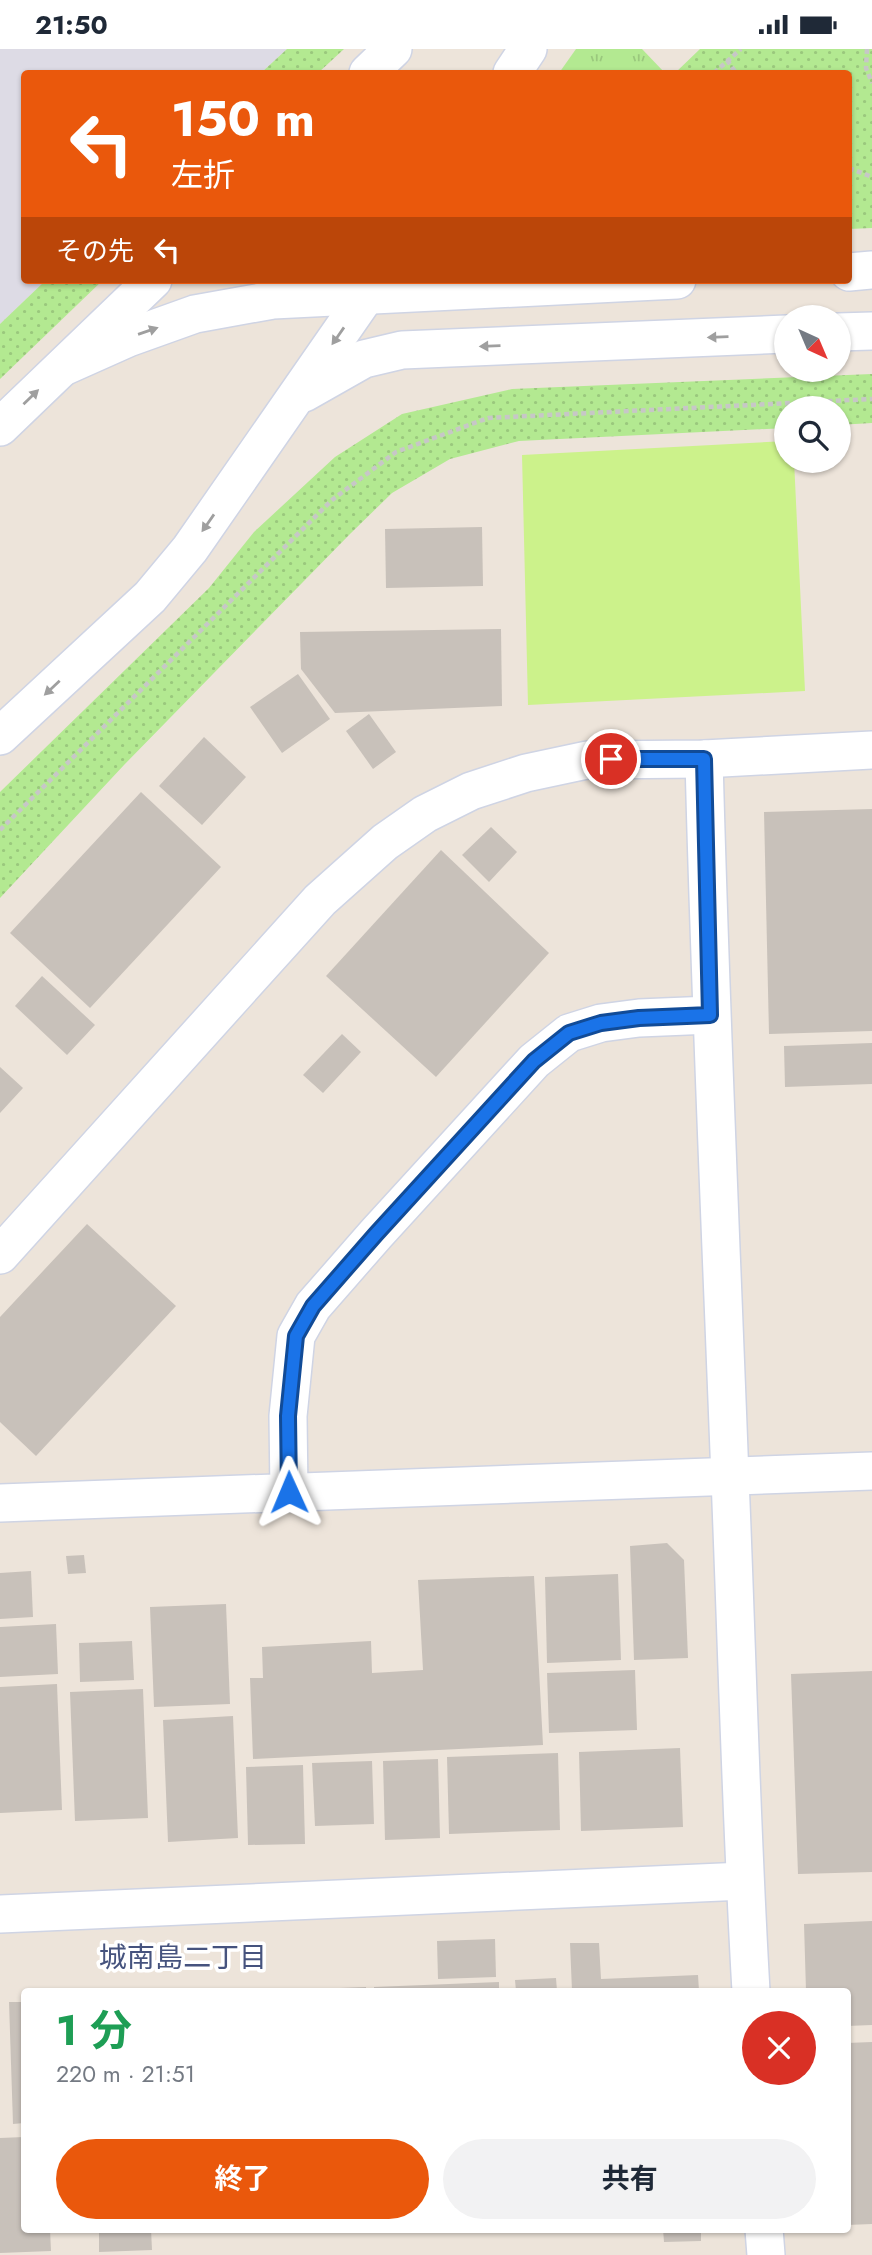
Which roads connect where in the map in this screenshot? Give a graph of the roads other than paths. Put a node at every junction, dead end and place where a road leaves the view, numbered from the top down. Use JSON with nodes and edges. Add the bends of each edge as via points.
{"nodes":[{"id":1,"x":393,"y":49,"type":"edge"},
{"id":2,"x":528,"y":49,"type":"edge"},
{"id":3,"x":371,"y":70,"type":"edge"},
{"id":4,"x":514,"y":70,"type":"edge"},
{"id":5,"x":872,"y":270,"type":"edge"},
{"id":6,"x":852,"y":272,"type":"edge"},
{"id":7,"x":149,"y":284,"type":"edge"},
{"id":8,"x":524,"y":284,"type":"edge"},
{"id":9,"x":371,"y":288,"type":"edge"},
{"id":10,"x":872,"y":331,"type":"edge"},
{"id":11,"x":851,"y":332,"type":"edge"},
{"id":12,"x":774,"y":334,"type":"edge"},
{"id":13,"x":63,"y":367,"type":"junction"},
{"id":14,"x":295,"y":399,"type":"junction"},
{"id":15,"x":0,"y":427,"type":"edge"},
{"id":16,"x":0,"y":736,"type":"edge"},
{"id":17,"x":872,"y":750,"type":"edge"},
{"id":18,"x":704,"y":759,"type":"junction"},
{"id":19,"x":710,"y":1015,"type":"junction"},
{"id":20,"x":0,"y":1255,"type":"edge"},
{"id":21,"x":872,"y":1471,"type":"edge"},
{"id":22,"x":730,"y":1478,"type":"junction"},
{"id":23,"x":289,"y":1492,"type":"junction"},
{"id":24,"x":0,"y":1503,"type":"edge"},
{"id":25,"x":744,"y":1881,"type":"junction"},
{"id":26,"x":0,"y":1914,"type":"edge"},
{"id":27,"x":751,"y":1988,"type":"edge"},
{"id":28,"x":764,"y":2233,"type":"edge"},
{"id":29,"x":766,"y":2255,"type":"edge"}],
"edges":[{"from":1,"to":3,"type":"street"},
{"from":2,"to":4,"type":"street"},
{"from":5,"to":6,"type":"street"},
{"from":7,"to":13,"type":"street"},
{"from":8,"to":9,"type":"street"},
{"from":13,"to":9,"type":"street","one_way":true,"via":[[195,314]]},
{"from":9,"to":14,"type":"street","one_way":true},
{"from":10,"to":11,"type":"street"},
{"from":12,"to":14,"type":"street","one_way":true,"via":[[402,350],[364,359]]},
{"from":15,"to":13,"type":"street","one_way":true},
{"from":14,"to":16,"type":"street","one_way":true,"via":[[190,549],[150,597]]},
{"from":17,"to":18,"type":"street"},
{"from":18,"to":19,"type":"street"},
{"from":18,"to":20,"type":"street","via":[[587,759],[526,773],[471,790],[384,842],[320,900]]},
{"from":19,"to":22,"type":"street"},
{"from":19,"to":23,"type":"street","via":[[639,1018],[569,1033],[534,1061],[376,1234],[313,1306],[296,1336],[288,1416]]},
{"from":21,"to":22,"type":"street"},
{"from":22,"to":23,"type":"street"},
{"from":22,"to":25,"type":"street"},
{"from":23,"to":24,"type":"street"},
{"from":25,"to":26,"type":"street"},
{"from":25,"to":27,"type":"street"},
{"from":28,"to":29,"type":"street"}]}
